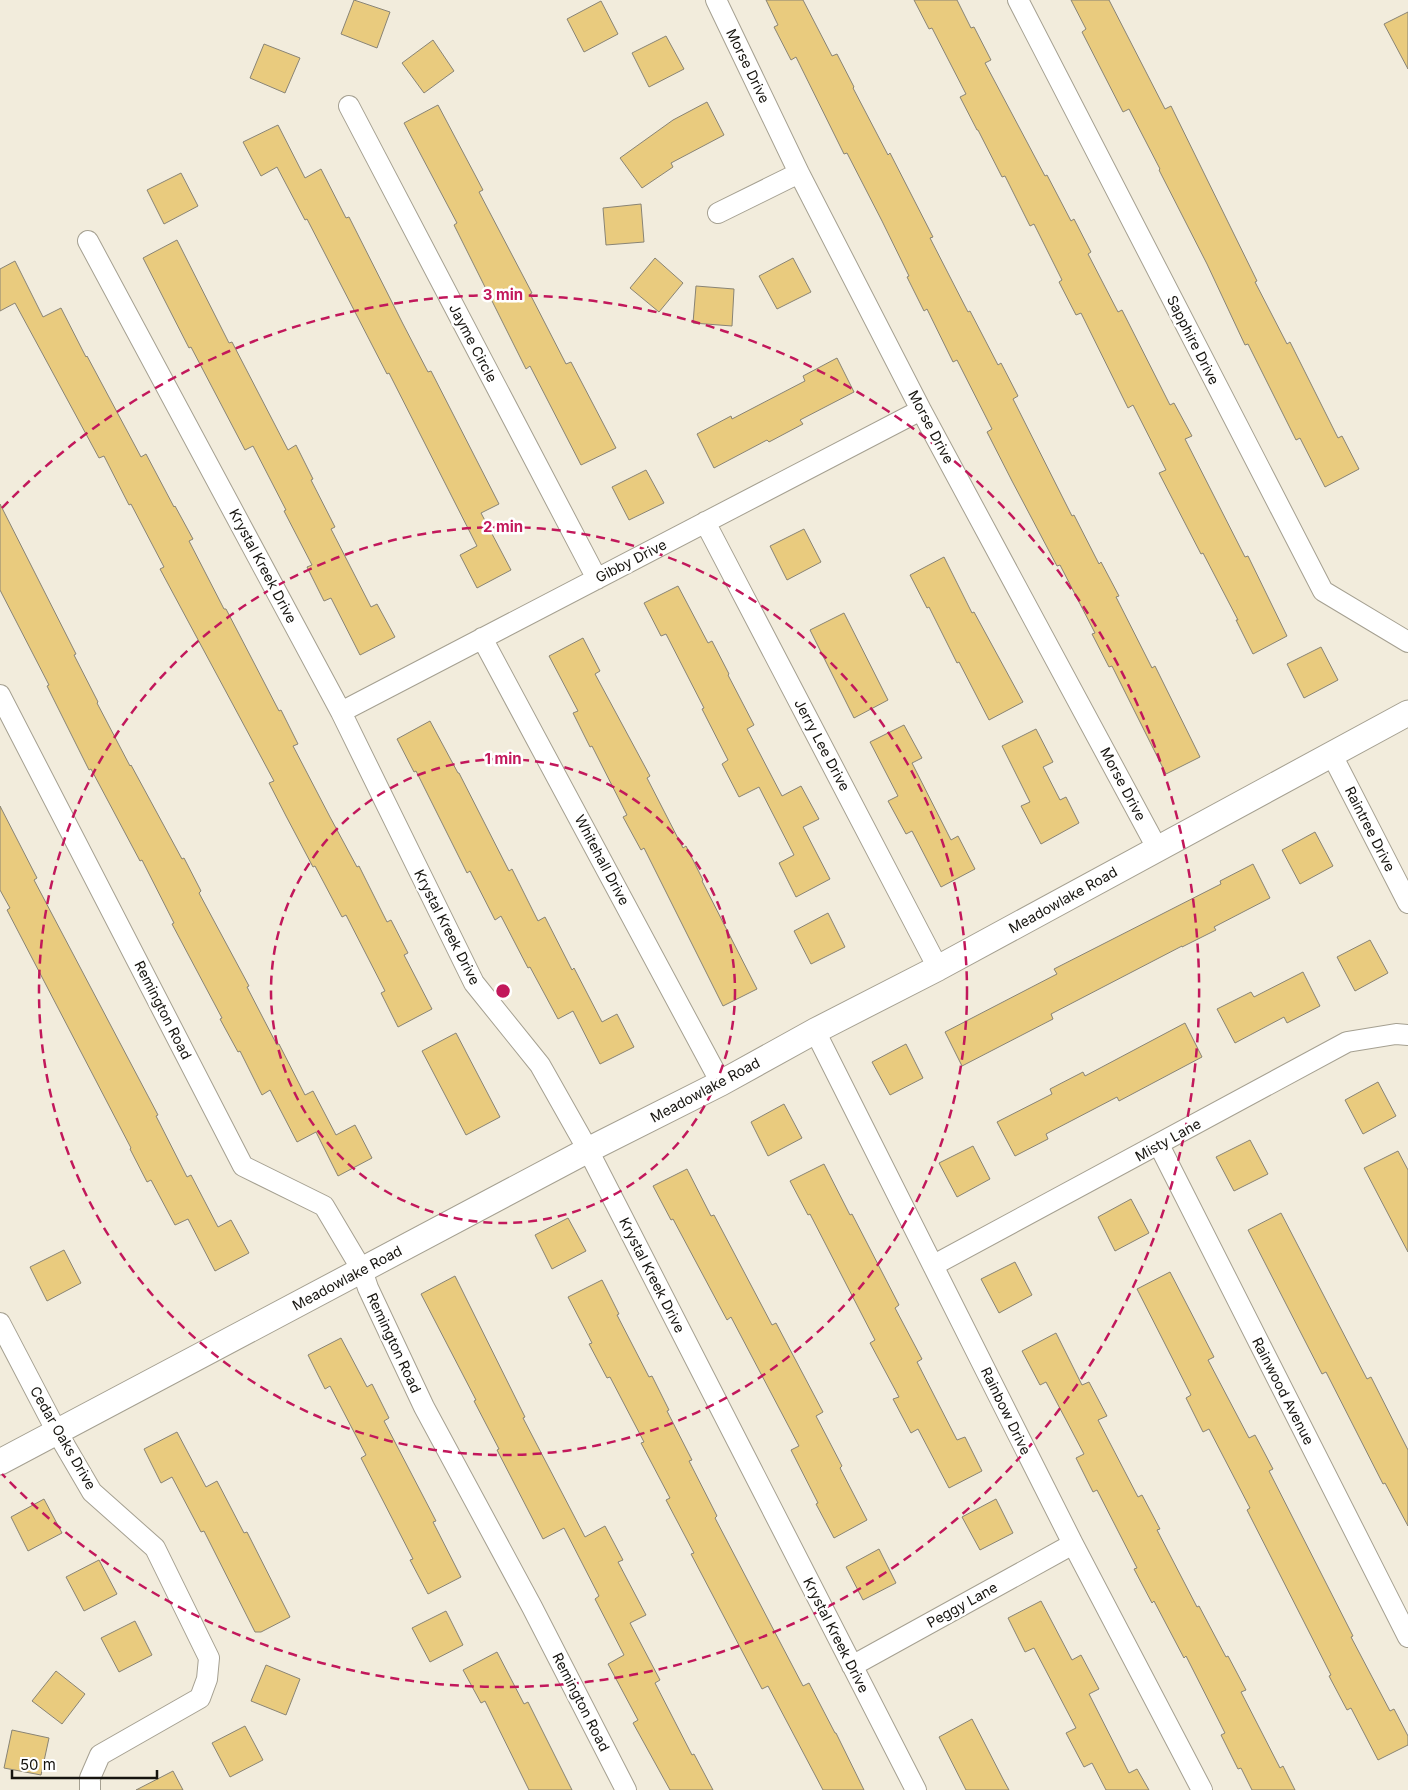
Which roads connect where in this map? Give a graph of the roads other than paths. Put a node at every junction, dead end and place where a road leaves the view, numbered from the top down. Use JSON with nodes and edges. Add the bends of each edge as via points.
{"nodes":[{"id":1,"x":716,"y":0,"type":"edge"},
{"id":2,"x":1018,"y":0,"type":"edge"},
{"id":3,"x":349,"y":106,"type":"dead end"},
{"id":4,"x":799,"y":173,"type":"junction"},
{"id":5,"x":718,"y":213,"type":"dead end"},
{"id":6,"x":88,"y":241,"type":"dead end"},
{"id":7,"x":921,"y":410,"type":"junction"},
{"id":8,"x":705,"y":522,"type":"junction"},
{"id":9,"x":597,"y":579,"type":"junction"},
{"id":10,"x":482,"y":638,"type":"junction"},
{"id":11,"x":1408,"y":642,"type":"edge"},
{"id":12,"x":0,"y":695,"type":"edge"},
{"id":13,"x":341,"y":712,"type":"junction"},
{"id":14,"x":1408,"y":713,"type":"edge"},
{"id":15,"x":1332,"y":755,"type":"junction"},
{"id":16,"x":1157,"y":848,"type":"junction"},
{"id":17,"x":1408,"y":904,"type":"edge"},
{"id":18,"x":938,"y":968,"type":"junction"},
{"id":19,"x":815,"y":1031,"type":"junction"},
{"id":20,"x":1408,"y":1035,"type":"edge"},
{"id":21,"x":721,"y":1083,"type":"junction"},
{"id":22,"x":1159,"y":1145,"type":"junction"},
{"id":23,"x":588,"y":1150,"type":"junction"},
{"id":24,"x":934,"y":1265,"type":"junction"},
{"id":25,"x":362,"y":1270,"type":"junction"},
{"id":26,"x":0,"y":1323,"type":"edge"},
{"id":27,"x":57,"y":1432,"type":"junction"},
{"id":28,"x":0,"y":1462,"type":"edge"},
{"id":29,"x":1072,"y":1544,"type":"junction"},
{"id":30,"x":1408,"y":1637,"type":"edge"},
{"id":31,"x":852,"y":1666,"type":"junction"},
{"id":32,"x":90,"y":1790,"type":"edge"},
{"id":33,"x":626,"y":1790,"type":"edge"},
{"id":34,"x":916,"y":1790,"type":"edge"},
{"id":35,"x":1202,"y":1790,"type":"edge"}],
"edges":[{"from":1,"to":4,"type":"street","name":"Morse Drive"},
{"from":2,"to":11,"type":"street","name":"Sapphire Drive","via":[[1323,591]]},
{"from":3,"to":9,"type":"street","name":"Jayme Circle"},
{"from":4,"to":5,"type":"street"},
{"from":4,"to":7,"type":"street","name":"Morse Drive"},
{"from":6,"to":13,"type":"street","name":"Krystal Kreek Drive"},
{"from":7,"to":8,"type":"street","name":"Gibby Drive"},
{"from":7,"to":16,"type":"street","name":"Morse Drive"},
{"from":8,"to":9,"type":"street","name":"Gibby Drive"},
{"from":8,"to":18,"type":"street","name":"Jerry Lee Drive"},
{"from":9,"to":10,"type":"street","name":"Gibby Drive"},
{"from":10,"to":13,"type":"street","name":"Gibby Drive"},
{"from":10,"to":21,"type":"street","name":"Whitehall Drive"},
{"from":12,"to":25,"type":"street","name":"Remington Road","via":[[243,1166],[324,1206]]},
{"from":13,"to":23,"type":"street","name":"Krystal Kreek Drive","via":[[474,984],[540,1065]]},
{"from":14,"to":15,"type":"street","name":"Meadowlake Road"},
{"from":15,"to":16,"type":"street","name":"Meadowlake Road"},
{"from":15,"to":17,"type":"street","name":"Raintree Drive"},
{"from":16,"to":18,"type":"street","name":"Meadowlake Road"},
{"from":18,"to":19,"type":"street","name":"Meadowlake Road"},
{"from":19,"to":21,"type":"street","name":"Meadowlake Road"},
{"from":19,"to":24,"type":"street","name":"Rainbow Drive"},
{"from":20,"to":22,"type":"street","name":"Misty Lane","via":[[1347,1042]]},
{"from":21,"to":23,"type":"street","name":"Meadowlake Road"},
{"from":22,"to":24,"type":"street","name":"Misty Lane"},
{"from":22,"to":30,"type":"street","name":"Rainwood Avenue"},
{"from":23,"to":25,"type":"street","name":"Meadowlake Road"},
{"from":23,"to":31,"type":"street","name":"Krystal Kreek Drive"},
{"from":24,"to":29,"type":"street","name":"Rainbow Drive"},
{"from":25,"to":27,"type":"street","name":"Meadowlake Road"},
{"from":25,"to":33,"type":"street","name":"Remington Road","via":[[424,1407]]},
{"from":26,"to":27,"type":"street","name":"Cedar Oaks Drive"},
{"from":27,"to":28,"type":"street","name":"Meadowlake Road"},
{"from":27,"to":32,"type":"street","name":"Cedar Oaks Drive","via":[[92,1492],[155,1548],[209,1658],[207,1679],[200,1698],[100,1755],[90,1778]]},
{"from":29,"to":31,"type":"street","name":"Peggy Lane"},
{"from":29,"to":35,"type":"street","name":"Rainbow Drive"},
{"from":31,"to":34,"type":"street","name":"Krystal Kreek Drive"}]}
